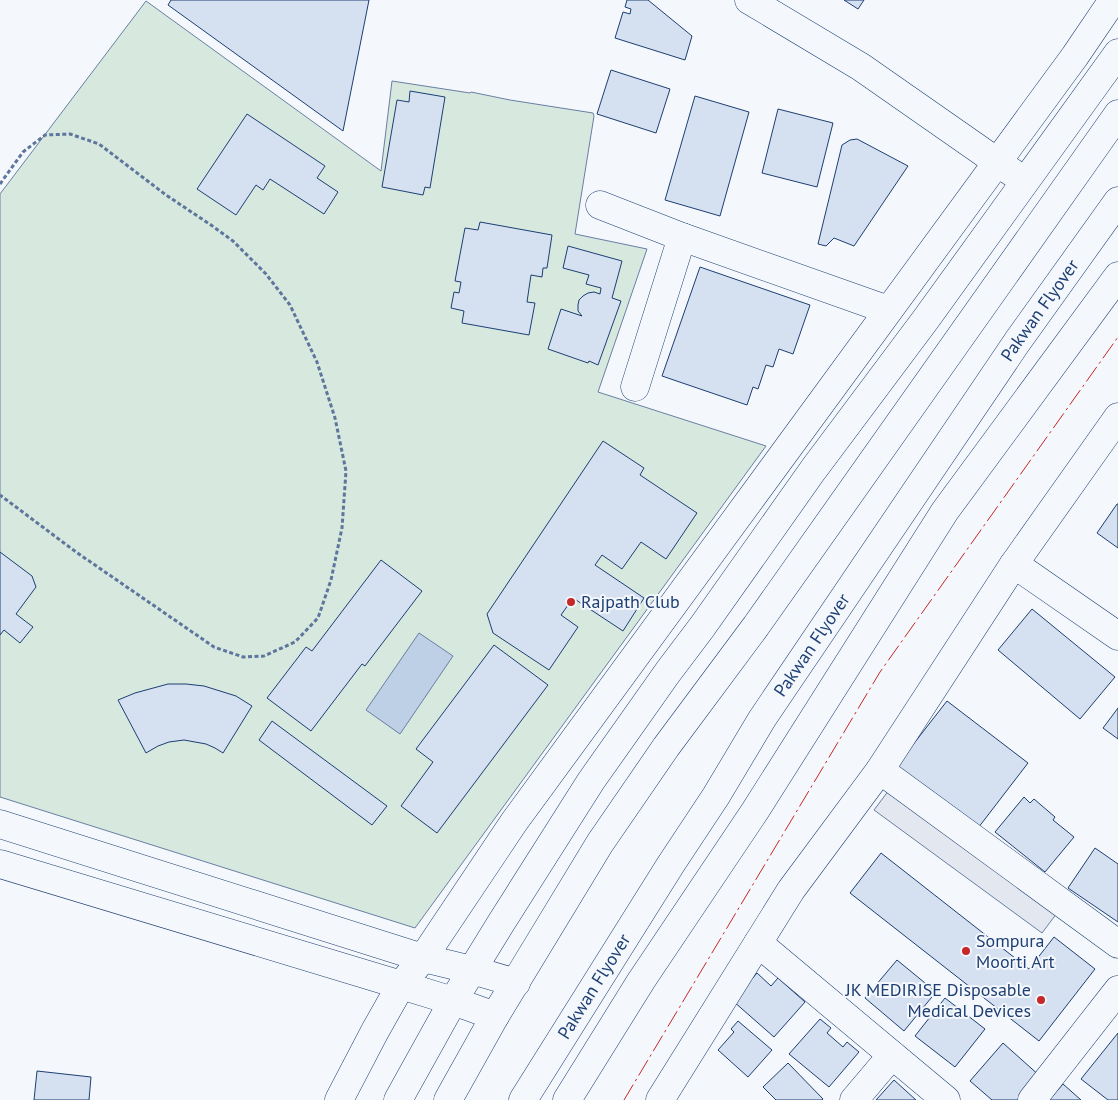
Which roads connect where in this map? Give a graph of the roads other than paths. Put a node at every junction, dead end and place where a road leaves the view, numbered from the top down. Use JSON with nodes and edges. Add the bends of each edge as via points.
{"nodes":[{"id":1,"x":748,"y":0,"type":"edge"},
{"id":2,"x":1113,"y":0,"type":"edge"},
{"id":3,"x":1118,"y":53,"type":"edge"},
{"id":4,"x":1118,"y":114,"type":"edge"},
{"id":5,"x":997,"y":162,"type":"junction"},
{"id":6,"x":1026,"y":181,"type":"junction"},
{"id":7,"x":1118,"y":201,"type":"edge"},
{"id":8,"x":600,"y":205,"type":"dead end"},
{"id":9,"x":682,"y":237,"type":"junction"},
{"id":10,"x":1118,"y":276,"type":"edge"},
{"id":11,"x":888,"y":310,"type":"junction"},
{"id":12,"x":635,"y":387,"type":"dead end"},
{"id":13,"x":1118,"y":417,"type":"edge"},
{"id":14,"x":1014,"y":564,"type":"junction"},
{"id":15,"x":1118,"y":636,"type":"edge"},
{"id":16,"x":880,"y":770,"type":"junction"},
{"id":17,"x":0,"y":824,"type":"edge"},
{"id":18,"x":0,"y":864,"type":"edge"},
{"id":19,"x":758,"y":943,"type":"junction"},
{"id":20,"x":1118,"y":944,"type":"edge"},
{"id":21,"x":423,"y":958,"type":"junction"},
{"id":22,"x":472,"y":970,"type":"junction"},
{"id":23,"x":516,"y":983,"type":"junction"},
{"id":24,"x":401,"y":985,"type":"junction"},
{"id":25,"x":1118,"y":990,"type":"edge"},
{"id":26,"x":453,"y":1001,"type":"junction"},
{"id":27,"x":495,"y":1016,"type":"junction"},
{"id":28,"x":892,"y":1055,"type":"junction"},
{"id":29,"x":339,"y":1100,"type":"edge"},
{"id":30,"x":398,"y":1100,"type":"edge"},
{"id":31,"x":448,"y":1100,"type":"edge"},
{"id":32,"x":523,"y":1100,"type":"edge"},
{"id":33,"x":567,"y":1100,"type":"edge"},
{"id":34,"x":660,"y":1100,"type":"edge"},
{"id":35,"x":854,"y":1100,"type":"edge"},
{"id":36,"x":946,"y":1100,"type":"edge"},
{"id":37,"x":1032,"y":1100,"type":"edge"}],
"edges":[{"from":1,"to":5,"type":"main road","via":[[861,67]]},
{"from":2,"to":5,"type":"main road"},
{"from":3,"to":6,"type":"main road"},
{"from":4,"to":23,"type":"main road","via":[[756,626],[666,747],[600,843]]},
{"from":5,"to":6,"type":"main road"},
{"from":5,"to":11,"type":"main road"},
{"from":6,"to":22,"type":"main road","via":[[662,680],[586,789]]},
{"from":7,"to":32,"type":"main road","name":"Pakwan Flyover","via":[[1017,342],[762,718]]},
{"from":8,"to":9,"type":"main road"},
{"from":9,"to":11,"type":"main road"},
{"from":9,"to":12,"type":"main road"},
{"from":10,"to":33,"type":"main road","via":[[945,511]]},
{"from":11,"to":21,"type":"main road","via":[[514,822]]},
{"from":13,"to":14,"type":"main road"},
{"from":14,"to":15,"type":"main road"},
{"from":14,"to":16,"type":"main road"},
{"from":16,"to":19,"type":"main road","via":[[791,890]]},
{"from":16,"to":20,"type":"main road"},
{"from":17,"to":21,"type":"main road"},
{"from":18,"to":24,"type":"main road"},
{"from":19,"to":28,"type":"main road"},
{"from":19,"to":34,"type":"main road"},
{"from":21,"to":22,"type":"main road"},
{"from":21,"to":24,"type":"main road"},
{"from":22,"to":23,"type":"main road"},
{"from":22,"to":26,"type":"main road"},
{"from":23,"to":27,"type":"main road"},
{"from":24,"to":26,"type":"main road"},
{"from":24,"to":29,"type":"main road"},
{"from":25,"to":37,"type":"main road"},
{"from":26,"to":27,"type":"main road"},
{"from":26,"to":30,"type":"main road"},
{"from":27,"to":31,"type":"main road"},
{"from":28,"to":35,"type":"main road"},
{"from":28,"to":36,"type":"main road"}]}
